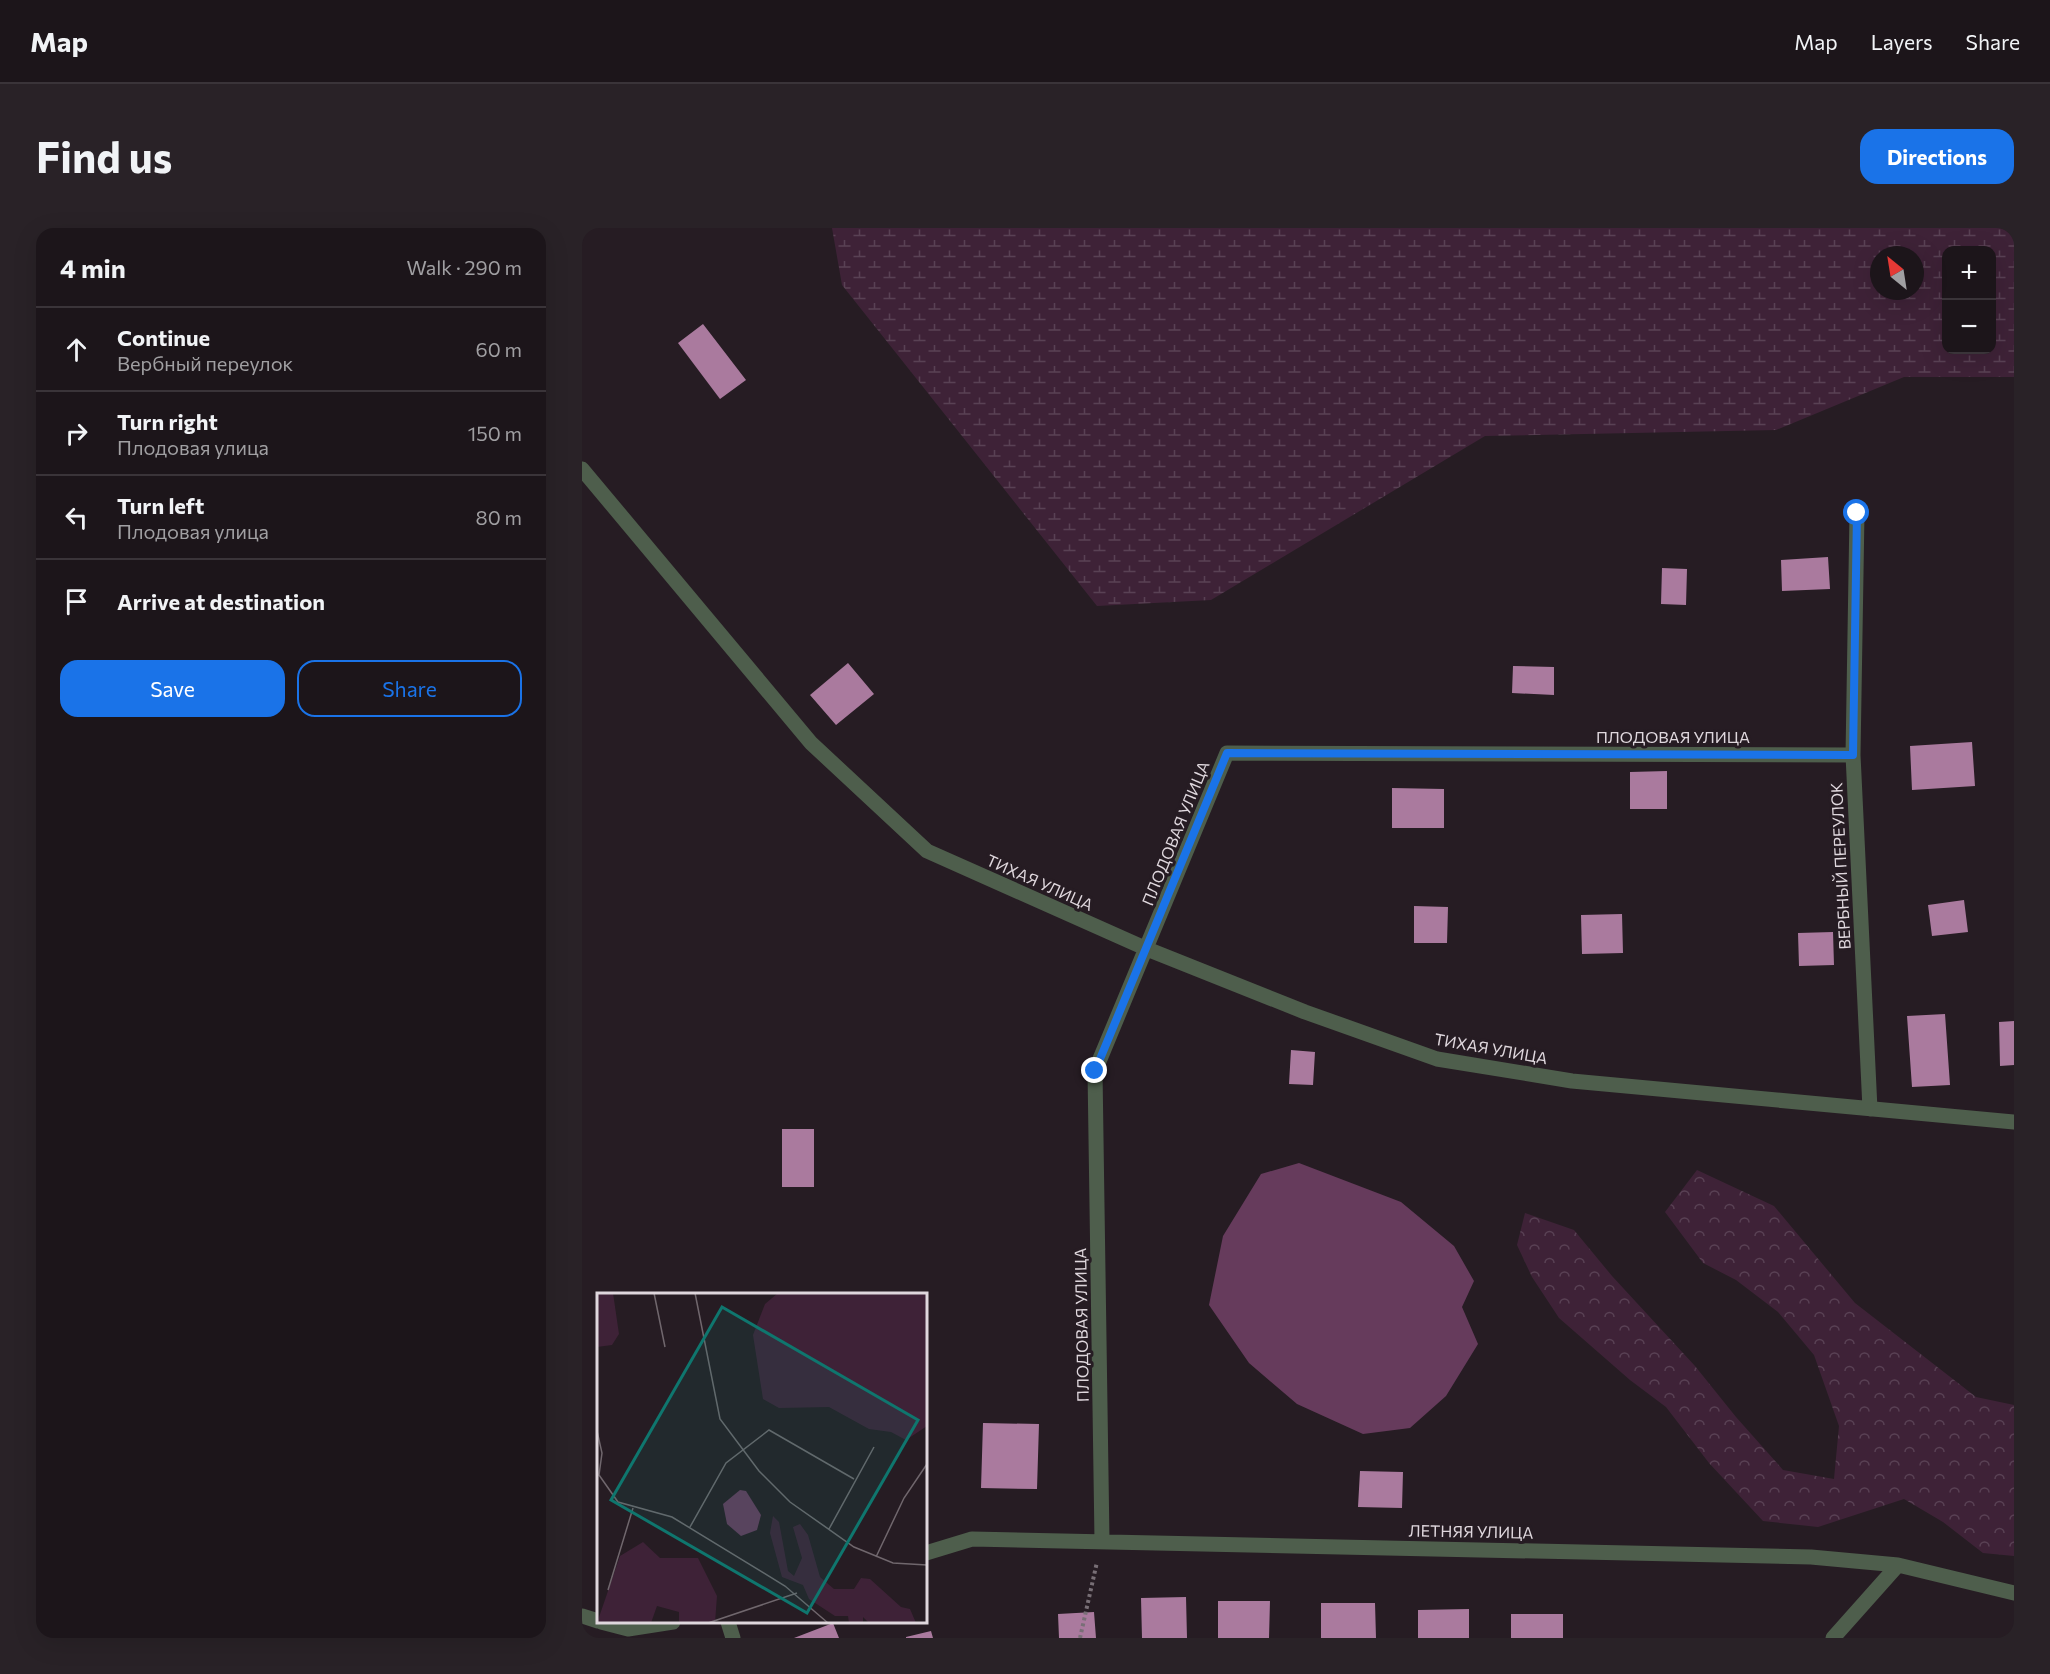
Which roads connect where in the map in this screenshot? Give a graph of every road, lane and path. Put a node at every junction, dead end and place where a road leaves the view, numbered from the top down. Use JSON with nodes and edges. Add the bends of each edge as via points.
{"nodes":[{"id":1,"x":582,"y":469,"type":"edge"},
{"id":2,"x":1857,"y":513,"type":"dead end"},
{"id":3,"x":1853,"y":755,"type":"junction"},
{"id":4,"x":1147,"y":949,"type":"junction"},
{"id":5,"x":1870,"y":1109,"type":"junction"},
{"id":6,"x":2014,"y":1122,"type":"edge"},
{"id":7,"x":1102,"y":1541,"type":"junction"},
{"id":8,"x":927,"y":1553,"type":"edge"},
{"id":9,"x":1898,"y":1564,"type":"junction"},
{"id":10,"x":2014,"y":1593,"type":"edge"},
{"id":11,"x":582,"y":1616,"type":"edge"},
{"id":12,"x":597,"y":1620,"type":"edge"},
{"id":13,"x":607,"y":1623,"type":"edge"},
{"id":14,"x":666,"y":1623,"type":"edge"},
{"id":15,"x":728,"y":1623,"type":"edge"},
{"id":16,"x":733,"y":1638,"type":"edge"},
{"id":17,"x":1080,"y":1638,"type":"edge"},
{"id":18,"x":1833,"y":1638,"type":"edge"}],
"edges":[{"from":1,"to":4,"type":"street","name":"ТИХАЯ УЛИЦА","via":[[811,742],[927,851]]},
{"from":2,"to":3,"type":"street","name":"ВЕРБНЫЙ ПЕРЕУЛОК"},
{"from":3,"to":4,"type":"street","name":"ПЛОДОВАЯ УЛИЦА","via":[[1227,753]]},
{"from":3,"to":5,"type":"street","name":"ВЕРБНЫЙ ПЕРЕУЛОК"},
{"from":4,"to":5,"type":"street","name":"ТИХАЯ УЛИЦА","via":[[1437,1059],[1572,1081]]},
{"from":4,"to":7,"type":"street","name":"ПЛОДОВАЯ УЛИЦА","via":[[1095,1071]]},
{"from":5,"to":6,"type":"street","name":"ТИХАЯ УЛИЦА"},
{"from":7,"to":8,"type":"street","name":"ЛЕТНЯЯ УЛИЦА","via":[[972,1539]]},
{"from":7,"to":9,"type":"street","name":"ЛЕТНЯЯ УЛИЦА","via":[[1811,1557]]},
{"from":7,"to":17,"type":"path"},
{"from":9,"to":10,"type":"street","name":"ЛЕТНЯЯ УЛИЦА"},
{"from":9,"to":18,"type":"street"},
{"from":11,"to":12,"type":"street"},
{"from":13,"to":14,"type":"street","via":[[628,1629]]},
{"from":15,"to":16,"type":"street"}]}
